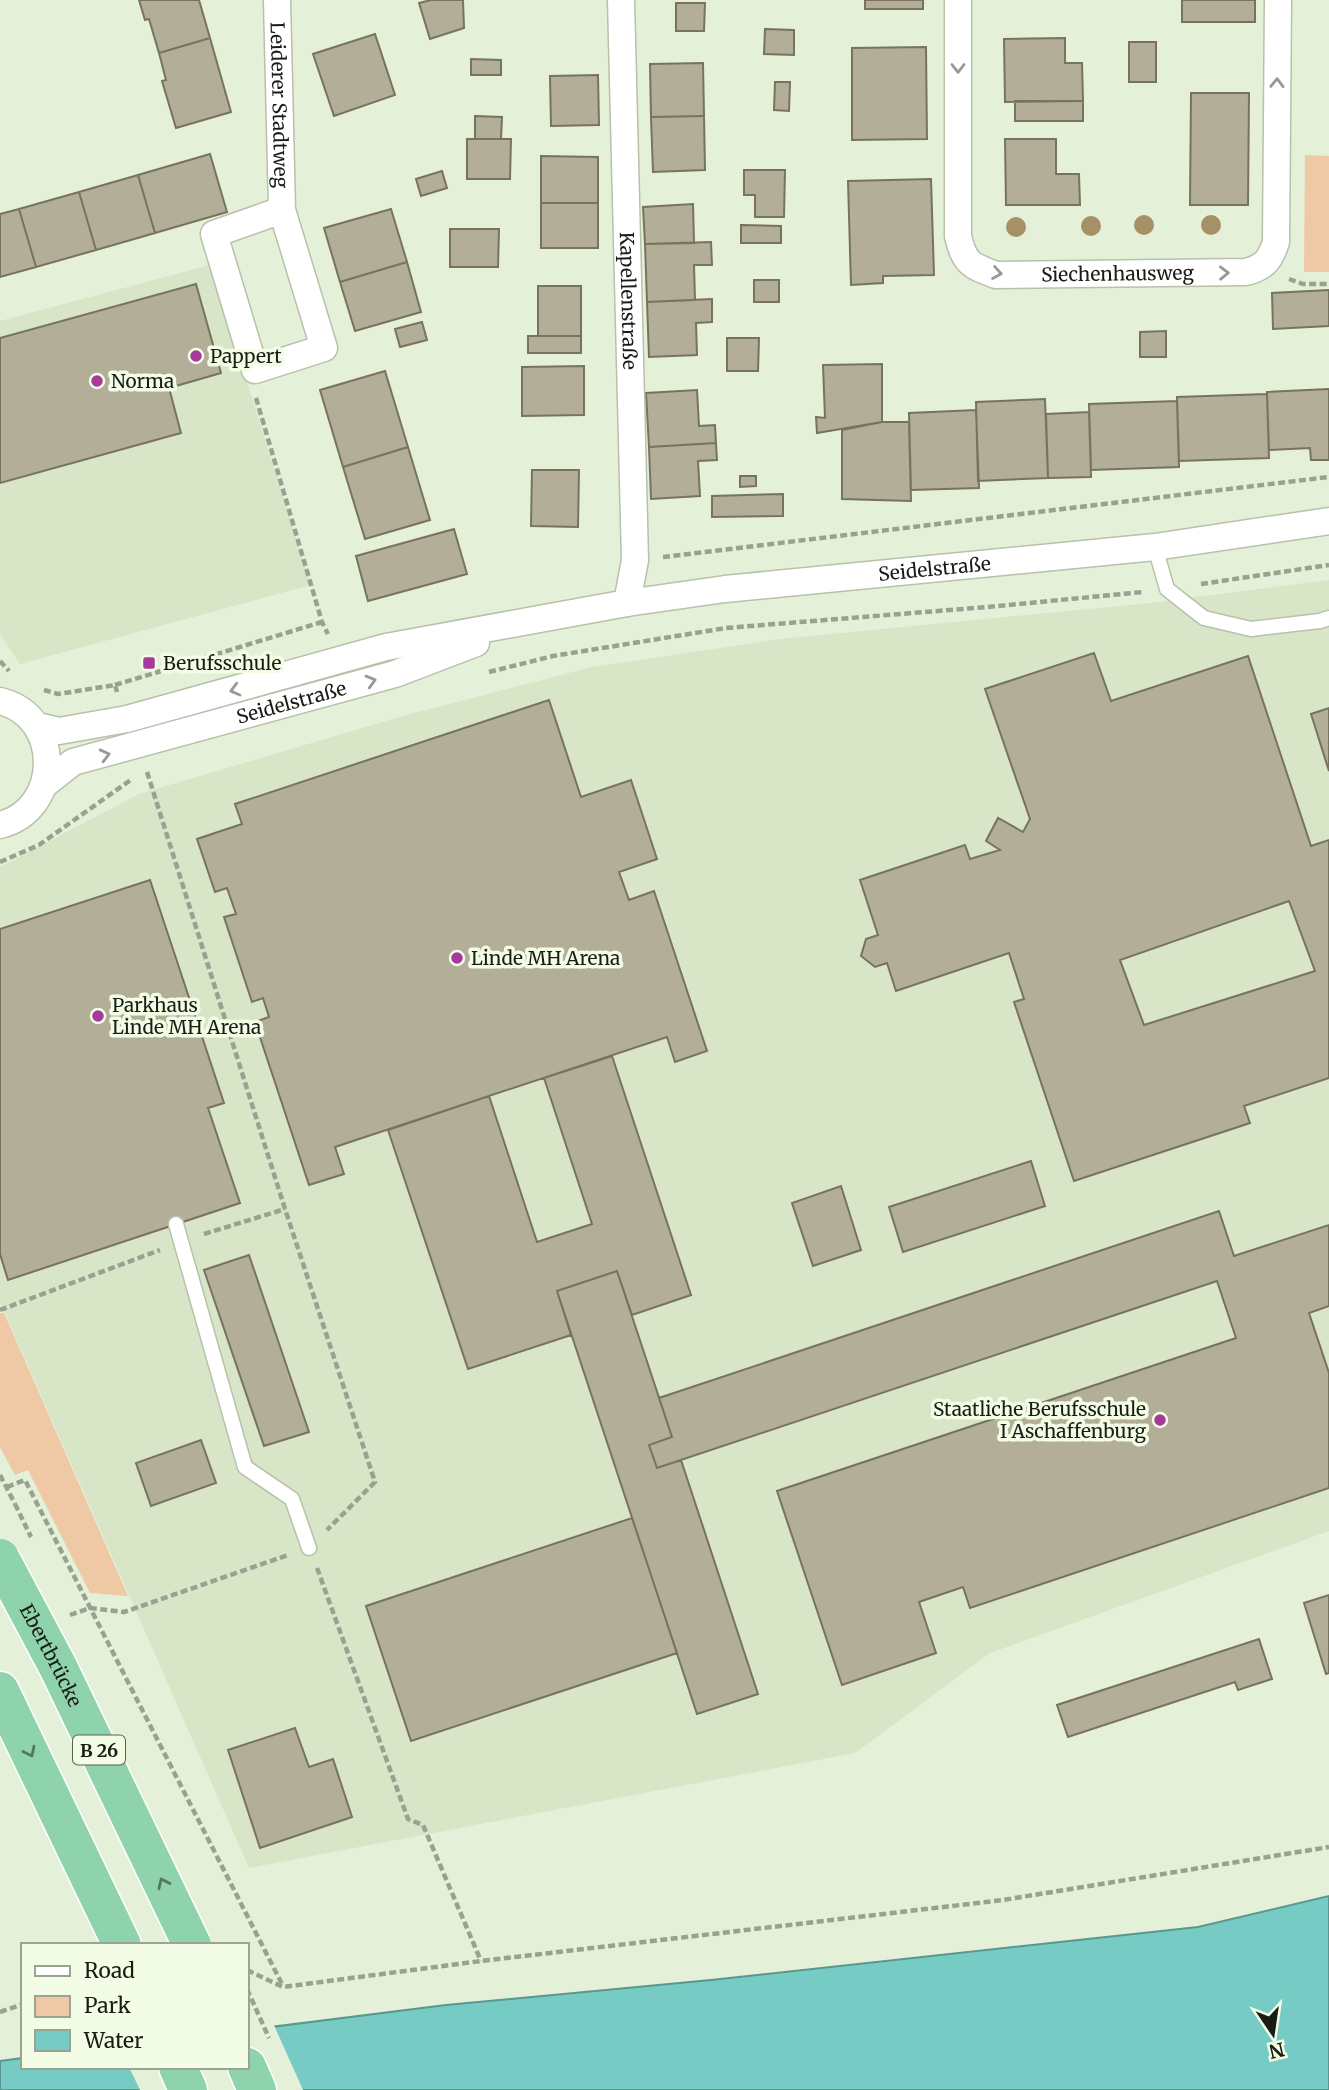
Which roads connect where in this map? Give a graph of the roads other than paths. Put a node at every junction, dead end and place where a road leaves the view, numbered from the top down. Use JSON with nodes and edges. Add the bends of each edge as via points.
{"nodes":[{"id":1,"x":277,"y":0,"type":"edge"},
{"id":2,"x":621,"y":0,"type":"edge"},
{"id":3,"x":958,"y":0,"type":"edge"},
{"id":4,"x":1278,"y":0,"type":"edge"},
{"id":5,"x":282,"y":210,"type":"junction"},
{"id":6,"x":1329,"y":521,"type":"edge"},
{"id":7,"x":1155,"y":547,"type":"junction"},
{"id":8,"x":627,"y":603,"type":"junction"},
{"id":9,"x":1329,"y":618,"type":"edge"},
{"id":10,"x":540,"y":619,"type":"junction"},
{"id":11,"x":0,"y":701,"type":"edge"},
{"id":12,"x":37,"y":726,"type":"junction"},
{"id":13,"x":45,"y":784,"type":"junction"},
{"id":14,"x":0,"y":825,"type":"edge"},
{"id":15,"x":177,"y":1224,"type":"dead end"},
{"id":16,"x":309,"y":1548,"type":"road end"},
{"id":17,"x":0,"y":1558,"type":"edge"},
{"id":18,"x":0,"y":1691,"type":"edge"},
{"id":19,"x":121,"y":1943,"type":"edge"},
{"id":20,"x":191,"y":1943,"type":"edge"},
{"id":21,"x":179,"y":2069,"type":"edge"},
{"id":22,"x":248,"y":2069,"type":"edge"},
{"id":23,"x":188,"y":2090,"type":"edge"},
{"id":24,"x":257,"y":2090,"type":"edge"}],
"edges":[{"from":1,"to":5,"type":"street","name":"Leiderer Stadtweg"},
{"from":2,"to":8,"type":"street","name":"Kapellenstraße","via":[[635,560]]},
{"from":3,"to":4,"type":"street","name":"Siechenhausweg","one_way":true,"via":[[958,236],[962,254],[975,267],[996,275],[1260,269],[1270,259],[1276,242]]},
{"from":5,"to":5,"type":"street","name":"Leiderer Stadtweg","via":[[214,234],[255,369],[324,348]]},
{"from":6,"to":7,"type":"street","name":"Seidelstraße"},
{"from":7,"to":8,"type":"street","name":"Seidelstraße","via":[[725,589]]},
{"from":7,"to":9,"type":"lane","via":[[1167,589],[1204,618],[1251,629]]},
{"from":8,"to":10,"type":"street","name":"Seidelstraße"},
{"from":10,"to":12,"type":"street","name":"Seidelstraße","one_way":true,"via":[[386,648],[127,719],[59,731]]},
{"from":13,"to":10,"type":"street","name":"Seidelstraße","one_way":true,"via":[[73,762],[395,674]]},
{"from":11,"to":12,"type":"street","via":[[20,710]]},
{"from":12,"to":13,"type":"street","via":[[47,750]]},
{"from":13,"to":14,"type":"street","via":[[26,812]]},
{"from":15,"to":16,"type":"lane","via":[[245,1467],[292,1499]]},
{"from":20,"to":17,"type":"highway","name":"Ebertbrücke","number":"B 26","one_way":true,"bridge":true,"via":[[58,1667]]},
{"from":18,"to":19,"type":"highway","one_way":true},
{"from":21,"to":23,"type":"highway"},
{"from":22,"to":24,"type":"highway"}]}
